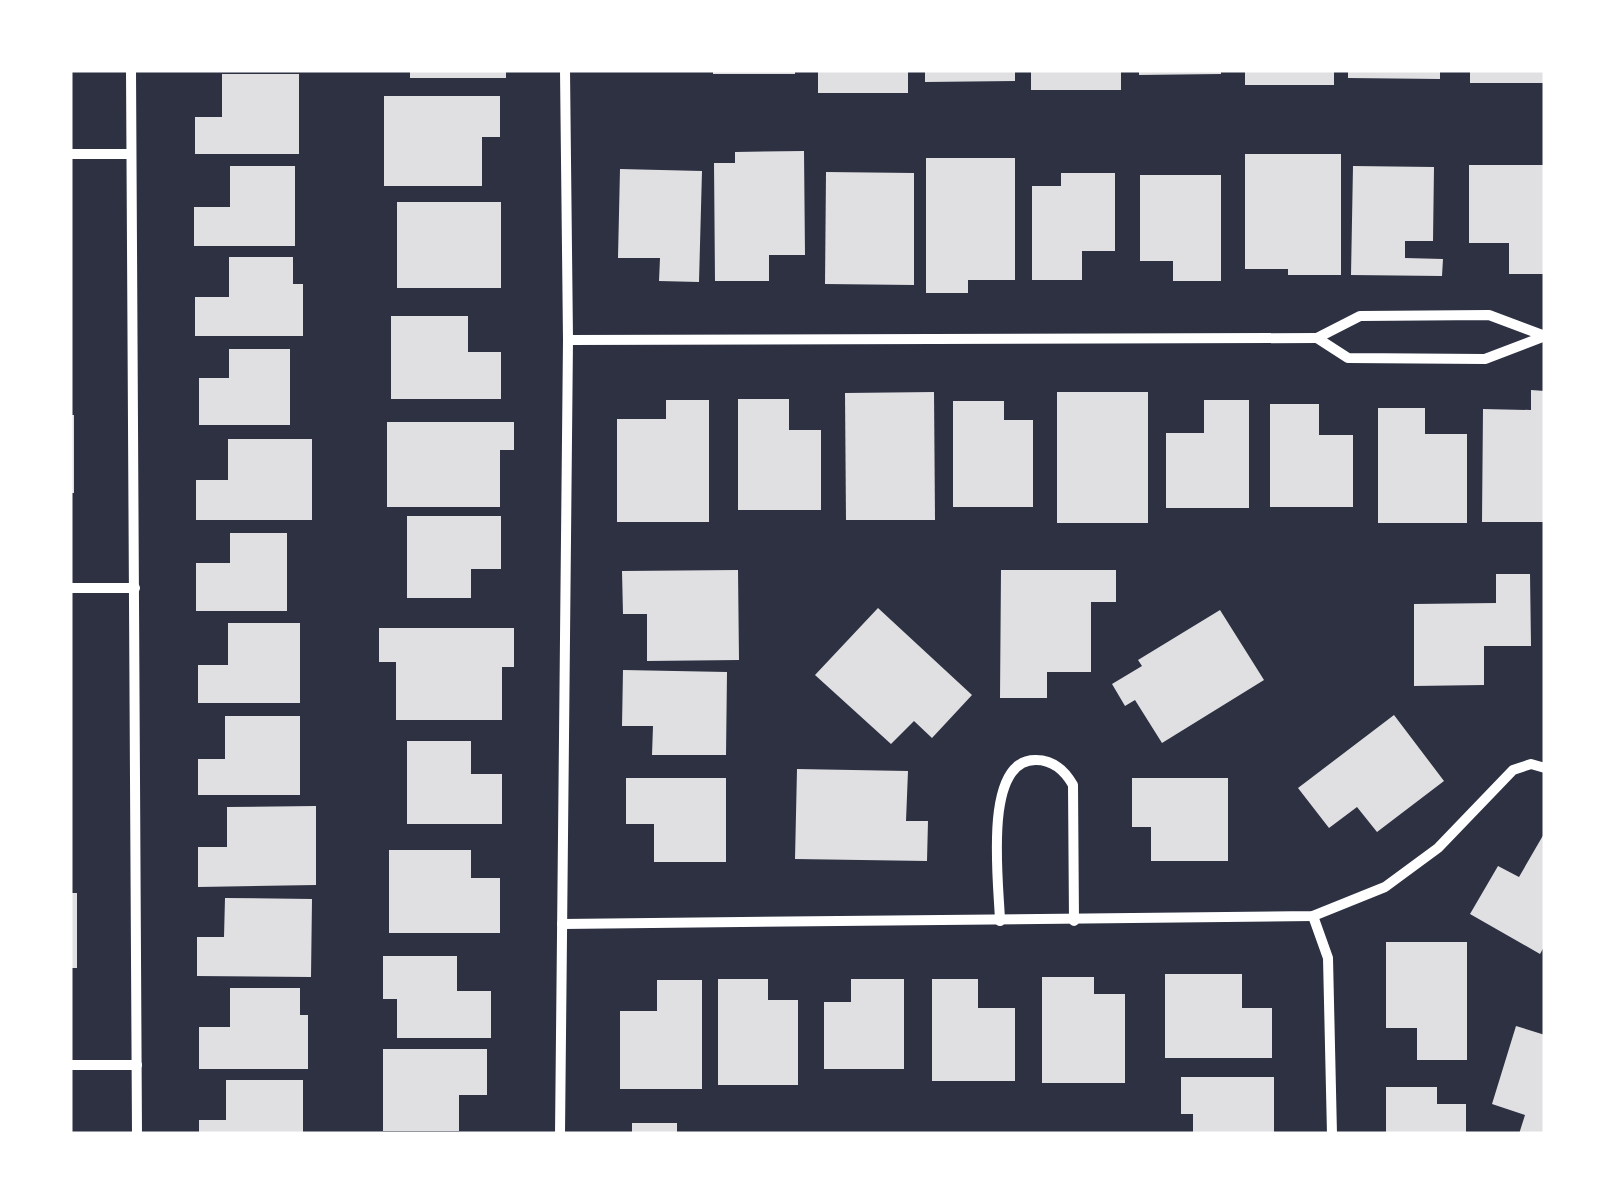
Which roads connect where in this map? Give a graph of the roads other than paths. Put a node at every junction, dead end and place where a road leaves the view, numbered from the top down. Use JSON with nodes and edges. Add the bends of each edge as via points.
{"nodes":[{"id":1,"x":131,"y":70,"type":"edge"},
{"id":2,"x":565,"y":70,"type":"edge"},
{"id":3,"x":70,"y":154,"type":"edge"},
{"id":4,"x":131,"y":154,"type":"junction"},
{"id":5,"x":1545,"y":336,"type":"edge"},
{"id":6,"x":1318,"y":338,"type":"junction"},
{"id":7,"x":568,"y":340,"type":"junction"},
{"id":8,"x":70,"y":588,"type":"edge"},
{"id":9,"x":135,"y":588,"type":"junction"},
{"id":10,"x":1545,"y":768,"type":"edge"},
{"id":11,"x":1314,"y":916,"type":"junction"},
{"id":12,"x":1000,"y":921,"type":"junction"},
{"id":13,"x":1074,"y":921,"type":"junction"},
{"id":14,"x":562,"y":924,"type":"junction"},
{"id":15,"x":137,"y":1065,"type":"junction"},
{"id":16,"x":70,"y":1066,"type":"edge"},
{"id":17,"x":137,"y":1134,"type":"edge"},
{"id":18,"x":560,"y":1134,"type":"edge"},
{"id":19,"x":1332,"y":1134,"type":"edge"}],
"edges":[{"from":1,"to":4,"type":"street"},
{"from":2,"to":7,"type":"street"},
{"from":3,"to":4,"type":"street"},
{"from":4,"to":9,"type":"street"},
{"from":5,"to":6,"type":"street","via":[[1489,315],[1360,316]]},
{"from":5,"to":6,"type":"street","via":[[1484,359],[1348,358]]},
{"from":6,"to":7,"type":"street"},
{"from":7,"to":14,"type":"street"},
{"from":8,"to":9,"type":"street"},
{"from":9,"to":15,"type":"street"},
{"from":10,"to":11,"type":"street","via":[[1514,770],[1438,848],[1385,887]]},
{"from":11,"to":13,"type":"street"},
{"from":11,"to":19,"type":"street","via":[[1328,958]]},
{"from":12,"to":13,"type":"street"},
{"from":12,"to":13,"type":"street","via":[[998,800],[1020,763],[1042,760],[1073,785]]},
{"from":12,"to":14,"type":"street"},
{"from":14,"to":18,"type":"street"},
{"from":15,"to":16,"type":"street"},
{"from":15,"to":17,"type":"street"}]}
